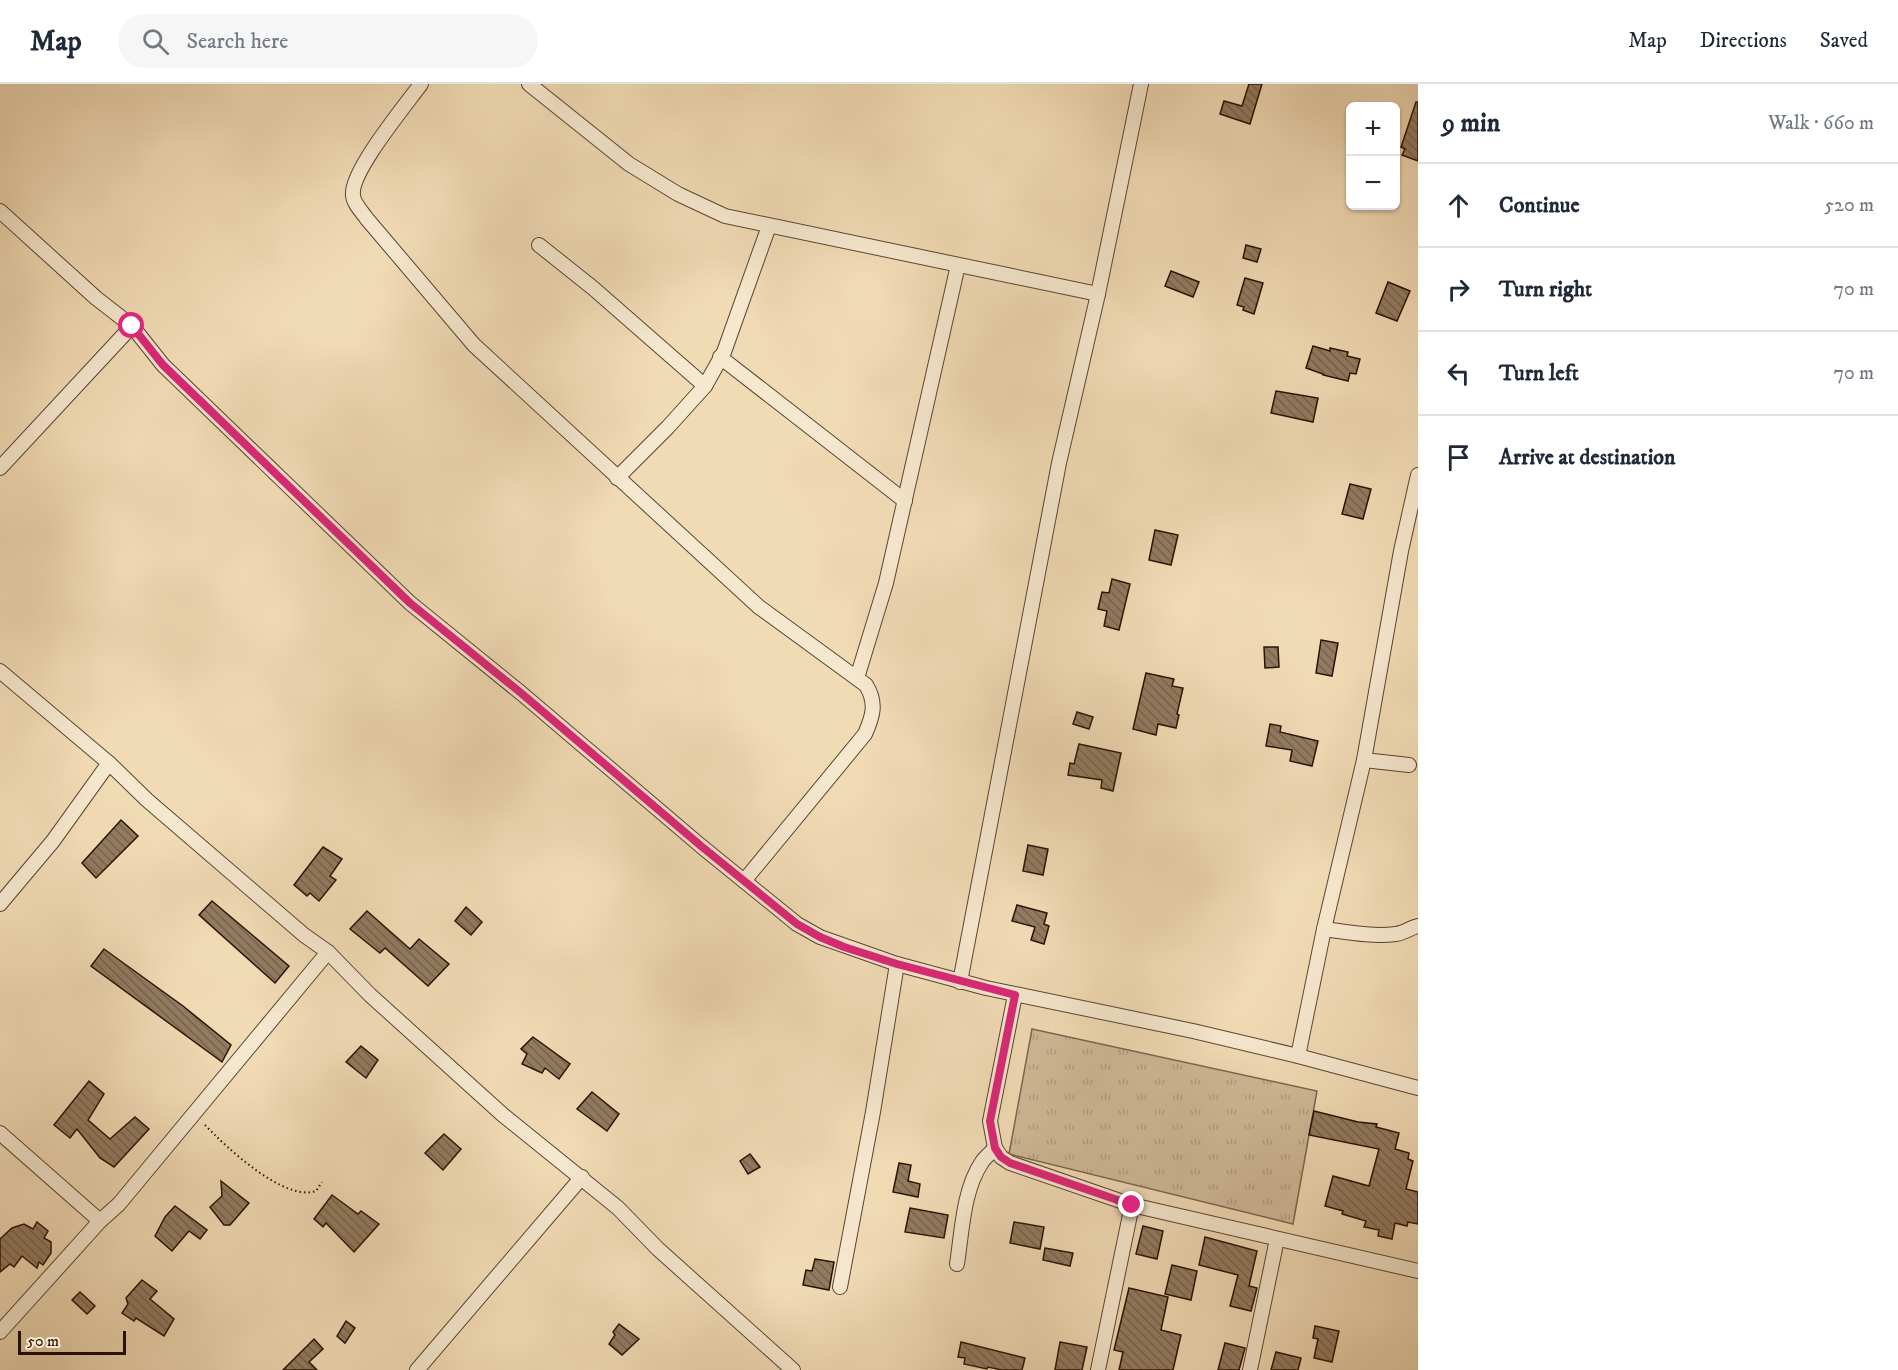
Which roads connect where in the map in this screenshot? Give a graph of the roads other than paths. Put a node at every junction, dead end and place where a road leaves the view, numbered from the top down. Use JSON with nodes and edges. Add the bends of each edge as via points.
{"nodes":[{"id":1,"x":421,"y":84,"type":"edge"},
{"id":2,"x":529,"y":84,"type":"edge"},
{"id":3,"x":1141,"y":84,"type":"edge"},
{"id":4,"x":0,"y":211,"type":"edge"},
{"id":5,"x":769,"y":226,"type":"junction"},
{"id":6,"x":539,"y":246,"type":"dead end"},
{"id":7,"x":958,"y":265,"type":"junction"},
{"id":8,"x":1098,"y":294,"type":"junction"},
{"id":9,"x":132,"y":326,"type":"junction"},
{"id":10,"x":720,"y":357,"type":"junction"},
{"id":11,"x":705,"y":386,"type":"junction"},
{"id":12,"x":0,"y":468,"type":"edge"},
{"id":13,"x":1418,"y":475,"type":"edge"},
{"id":14,"x":617,"y":478,"type":"junction"},
{"id":15,"x":905,"y":501,"type":"junction"},
{"id":16,"x":0,"y":671,"type":"edge"},
{"id":17,"x":857,"y":678,"type":"junction"},
{"id":18,"x":1364,"y":760,"type":"junction"},
{"id":19,"x":109,"y":763,"type":"junction"},
{"id":20,"x":1409,"y":765,"type":"dead end"},
{"id":21,"x":744,"y":881,"type":"junction"},
{"id":22,"x":0,"y":904,"type":"edge"},
{"id":23,"x":1418,"y":926,"type":"edge"},
{"id":24,"x":1324,"y":929,"type":"junction"},
{"id":25,"x":328,"y":952,"type":"junction"},
{"id":26,"x":897,"y":964,"type":"junction"},
{"id":27,"x":960,"y":982,"type":"junction"},
{"id":28,"x":1015,"y":995,"type":"junction"},
{"id":29,"x":1298,"y":1056,"type":"junction"},
{"id":30,"x":1418,"y":1088,"type":"edge"},
{"id":31,"x":0,"y":1133,"type":"edge"},
{"id":32,"x":995,"y":1148,"type":"junction"},
{"id":33,"x":582,"y":1177,"type":"junction"},
{"id":34,"x":1132,"y":1205,"type":"junction"},
{"id":35,"x":100,"y":1221,"type":"junction"},
{"id":36,"x":1277,"y":1239,"type":"junction"},
{"id":37,"x":957,"y":1264,"type":"dead end"},
{"id":38,"x":1418,"y":1271,"type":"edge"},
{"id":39,"x":840,"y":1287,"type":"dead end"},
{"id":40,"x":0,"y":1332,"type":"edge"},
{"id":41,"x":417,"y":1370,"type":"edge"},
{"id":42,"x":793,"y":1370,"type":"edge"},
{"id":43,"x":1098,"y":1370,"type":"edge"},
{"id":44,"x":1250,"y":1370,"type":"edge"}],
"edges":[{"from":1,"to":14,"type":"street","via":[[368,158],[354,182],[352,197],[474,345]]},
{"from":2,"to":5,"type":"street","via":[[629,164],[678,194],[725,216]]},
{"from":3,"to":8,"type":"street"},
{"from":4,"to":9,"type":"street"},
{"from":5,"to":7,"type":"street"},
{"from":5,"to":10,"type":"street"},
{"from":6,"to":11,"type":"street"},
{"from":7,"to":8,"type":"street"},
{"from":7,"to":15,"type":"street"},
{"from":8,"to":27,"type":"street","via":[[1059,464]]},
{"from":9,"to":12,"type":"street"},
{"from":9,"to":21,"type":"street","via":[[163,365],[410,603]]},
{"from":10,"to":11,"type":"street"},
{"from":10,"to":15,"type":"street"},
{"from":11,"to":14,"type":"street"},
{"from":13,"to":18,"type":"street"},
{"from":14,"to":17,"type":"street","via":[[759,607]]},
{"from":15,"to":17,"type":"street","via":[[886,583]]},
{"from":16,"to":19,"type":"street"},
{"from":17,"to":21,"type":"street","via":[[873,696],[873,714],[865,734]]},
{"from":18,"to":20,"type":"street"},
{"from":18,"to":24,"type":"street"},
{"from":19,"to":22,"type":"street","via":[[53,841]]},
{"from":19,"to":25,"type":"street","via":[[147,800]]},
{"from":21,"to":26,"type":"street","via":[[797,924],[820,937]]},
{"from":23,"to":24,"type":"street","via":[[1389,934]]},
{"from":24,"to":29,"type":"street"},
{"from":25,"to":33,"type":"street","via":[[503,1115]]},
{"from":25,"to":35,"type":"street","via":[[119,1204]]},
{"from":26,"to":27,"type":"street"},
{"from":26,"to":39,"type":"street"},
{"from":27,"to":28,"type":"street"},
{"from":28,"to":29,"type":"street"},
{"from":28,"to":32,"type":"street","via":[[990,1121]]},
{"from":29,"to":30,"type":"street"},
{"from":31,"to":35,"type":"street"},
{"from":32,"to":34,"type":"street","via":[[1010,1163]]},
{"from":32,"to":37,"type":"street","via":[[974,1178]]},
{"from":33,"to":41,"type":"street"},
{"from":33,"to":42,"type":"street"},
{"from":34,"to":36,"type":"street"},
{"from":34,"to":43,"type":"street"},
{"from":35,"to":40,"type":"street"},
{"from":36,"to":38,"type":"street"},
{"from":36,"to":44,"type":"street"}]}
